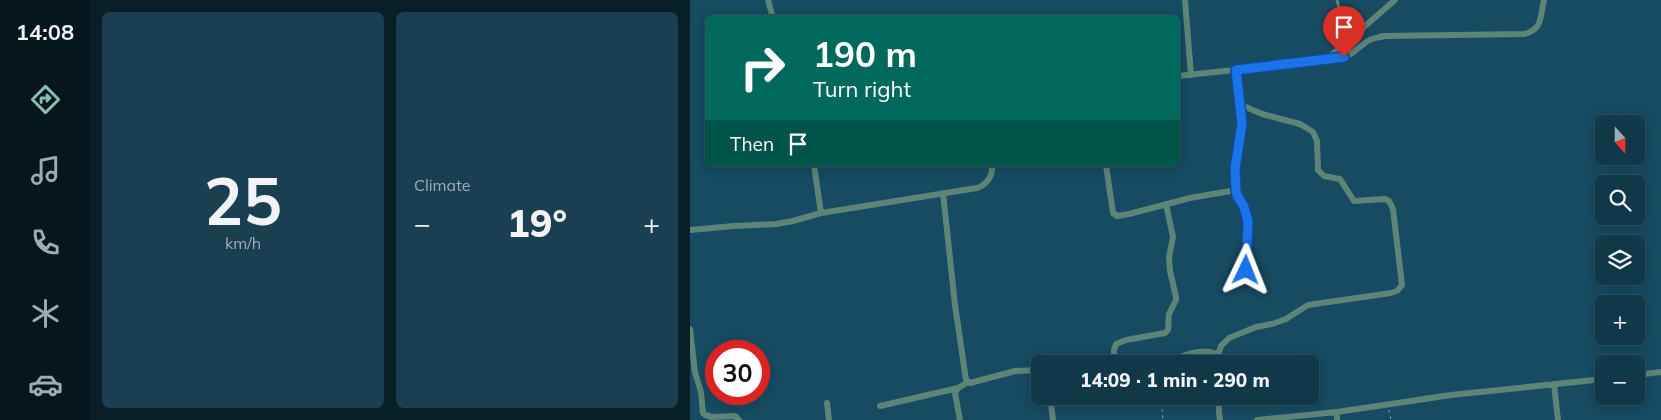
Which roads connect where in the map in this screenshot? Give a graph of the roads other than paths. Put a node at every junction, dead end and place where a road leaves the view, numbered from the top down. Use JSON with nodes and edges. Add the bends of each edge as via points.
{"nodes":[{"id":1,"x":768,"y":0,"type":"edge"},
{"id":2,"x":1185,"y":0,"type":"edge"},
{"id":3,"x":1337,"y":0,"type":"edge"},
{"id":4,"x":1395,"y":0,"type":"edge"},
{"id":5,"x":1544,"y":0,"type":"edge"},
{"id":6,"x":772,"y":15,"type":"edge"},
{"id":7,"x":1348,"y":41,"type":"junction"},
{"id":8,"x":1326,"y":60,"type":"junction"},
{"id":9,"x":1236,"y":70,"type":"junction"},
{"id":10,"x":1191,"y":75,"type":"junction"},
{"id":11,"x":1180,"y":76,"type":"edge"},
{"id":12,"x":1239,"y":104,"type":"junction"},
{"id":13,"x":814,"y":167,"type":"edge"},
{"id":14,"x":992,"y":167,"type":"edge"},
{"id":15,"x":1106,"y":167,"type":"edge"},
{"id":16,"x":1236,"y":190,"type":"junction"},
{"id":17,"x":944,"y":193,"type":"junction"},
{"id":18,"x":1166,"y":204,"type":"junction"},
{"id":19,"x":821,"y":213,"type":"junction"},
{"id":20,"x":690,"y":230,"type":"edge"},
{"id":21,"x":1246,"y":270,"type":"dead end"},
{"id":22,"x":690,"y":329,"type":"edge"},
{"id":23,"x":1114,"y":355,"type":"edge"},
{"id":24,"x":1186,"y":355,"type":"edge"},
{"id":25,"x":1218,"y":355,"type":"joint"},
{"id":26,"x":692,"y":358,"type":"edge"},
{"id":27,"x":1031,"y":370,"type":"edge"},
{"id":28,"x":1661,"y":372,"type":"edge"},
{"id":29,"x":1645,"y":374,"type":"edge"},
{"id":30,"x":1595,"y":380,"type":"edge"},
{"id":31,"x":968,"y":382,"type":"junction"},
{"id":32,"x":1554,"y":384,"type":"junction"},
{"id":33,"x":958,"y":388,"type":"junction"},
{"id":34,"x":827,"y":403,"type":"dead end"},
{"id":35,"x":1051,"y":405,"type":"edge"},
{"id":36,"x":1219,"y":405,"type":"edge"},
{"id":37,"x":880,"y":406,"type":"dead end"},
{"id":38,"x":1337,"y":412,"type":"junction"},
{"id":39,"x":739,"y":420,"type":"edge"},
{"id":40,"x":829,"y":420,"type":"edge"},
{"id":41,"x":960,"y":420,"type":"edge"},
{"id":42,"x":1053,"y":420,"type":"edge"},
{"id":43,"x":1220,"y":420,"type":"edge"},
{"id":44,"x":1257,"y":420,"type":"edge"},
{"id":45,"x":1338,"y":420,"type":"edge"},
{"id":46,"x":1558,"y":420,"type":"edge"}],
"edges":[{"from":1,"to":6,"type":"street"},
{"from":2,"to":10,"type":"street"},
{"from":3,"to":7,"type":"lane"},
{"from":4,"to":7,"type":"street"},
{"from":5,"to":8,"type":"street","via":[[1539,24],[1532,33],[1384,36],[1365,42],[1351,55]]},
{"from":7,"to":8,"type":"street"},
{"from":8,"to":9,"type":"street"},
{"from":9,"to":10,"type":"street"},
{"from":9,"to":12,"type":"street"},
{"from":10,"to":11,"type":"street"},
{"from":12,"to":16,"type":"street","via":[[1242,124],[1235,169]]},
{"from":12,"to":25,"type":"street","via":[[1300,124],[1313,132],[1317,141],[1318,170],[1324,176],[1340,179],[1354,201],[1389,201],[1402,285],[1391,293],[1308,305],[1286,319],[1229,338]]},
{"from":13,"to":19,"type":"street"},
{"from":14,"to":17,"type":"street","via":[[991,176],[982,186]]},
{"from":15,"to":18,"type":"street","via":[[1114,215]]},
{"from":16,"to":18,"type":"street"},
{"from":16,"to":21,"type":"street","via":[[1248,221]]},
{"from":17,"to":19,"type":"street"},
{"from":17,"to":31,"type":"street","via":[[955,305]]},
{"from":18,"to":23,"type":"street","via":[[1173,237],[1170,271],[1176,297],[1169,314],[1168,330],[1116,344]]},
{"from":19,"to":20,"type":"street","via":[[776,224]]},
{"from":22,"to":26,"type":"street"},
{"from":24,"to":25,"type":"street","via":[[1212,352]]},
{"from":26,"to":39,"type":"street","via":[[705,415],[735,416]]},
{"from":27,"to":31,"type":"street"},
{"from":28,"to":29,"type":"street"},
{"from":30,"to":32,"type":"street"},
{"from":31,"to":33,"type":"street"},
{"from":32,"to":38,"type":"street"},
{"from":32,"to":46,"type":"street"},
{"from":33,"to":37,"type":"street"},
{"from":33,"to":41,"type":"street","via":[[955,393]]},
{"from":34,"to":40,"type":"street"},
{"from":35,"to":42,"type":"street"},
{"from":36,"to":43,"type":"street"},
{"from":38,"to":44,"type":"street"},
{"from":38,"to":45,"type":"street"}]}
